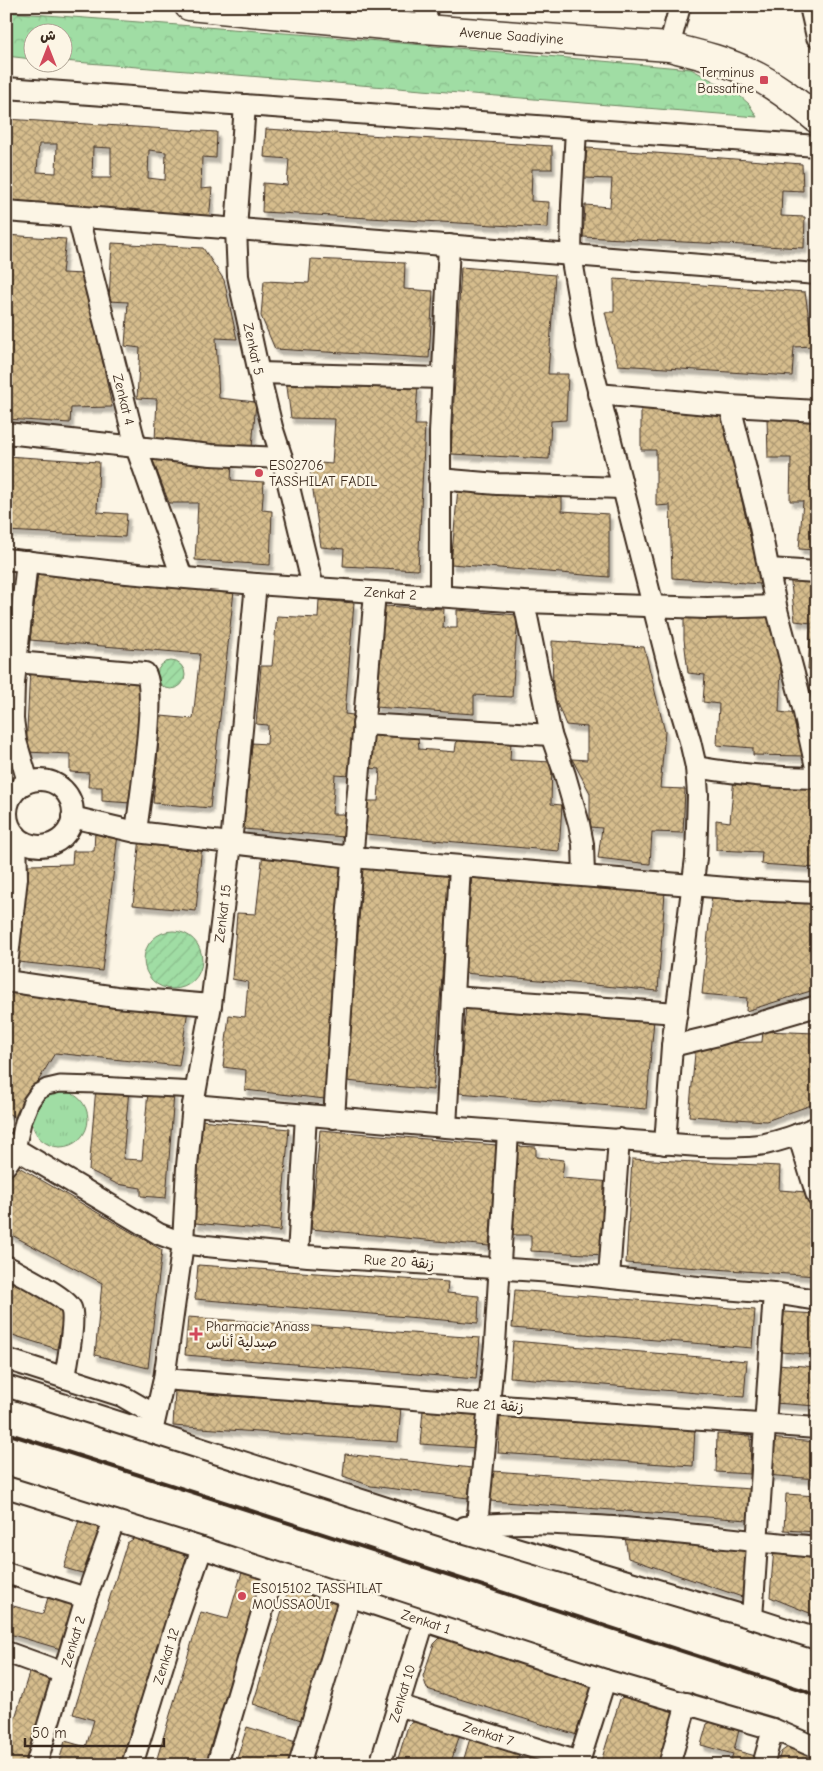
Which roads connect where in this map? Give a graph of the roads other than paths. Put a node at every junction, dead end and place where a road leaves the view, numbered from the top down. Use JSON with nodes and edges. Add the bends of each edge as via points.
{"nodes":[{"id":1,"x":189,"y":6,"type":"edge"},
{"id":2,"x":680,"y":6,"type":"edge"},
{"id":3,"x":810,"y":6,"type":"edge"},
{"id":4,"x":260,"y":10,"type":"edge"},
{"id":5,"x":346,"y":13,"type":"edge"},
{"id":6,"x":426,"y":18,"type":"edge"},
{"id":7,"x":817,"y":37,"type":"edge"},
{"id":8,"x":669,"y":47,"type":"junction"},
{"id":9,"x":6,"y":88,"type":"edge"},
{"id":10,"x":246,"y":105,"type":"junction"},
{"id":11,"x":817,"y":119,"type":"edge"},
{"id":12,"x":576,"y":129,"type":"junction"},
{"id":13,"x":817,"y":146,"type":"edge"},
{"id":14,"x":6,"y":211,"type":"edge"},
{"id":15,"x":78,"y":216,"type":"junction"},
{"id":16,"x":236,"y":229,"type":"junction"},
{"id":17,"x":449,"y":245,"type":"junction"},
{"id":18,"x":571,"y":255,"type":"junction"},
{"id":19,"x":817,"y":274,"type":"edge"},
{"id":20,"x":259,"y":373,"type":"junction"},
{"id":21,"x":442,"y":378,"type":"junction"},
{"id":22,"x":598,"y":394,"type":"junction"},
{"id":23,"x":730,"y":406,"type":"junction"},
{"id":24,"x":817,"y":410,"type":"edge"},
{"id":25,"x":6,"y":433,"type":"edge"},
{"id":26,"x":136,"y":447,"type":"junction"},
{"id":27,"x":282,"y":458,"type":"junction"},
{"id":28,"x":439,"y":479,"type":"junction"},
{"id":29,"x":622,"y":488,"type":"junction"},
{"id":30,"x":6,"y":559,"type":"edge"},
{"id":31,"x":27,"y":561,"type":"junction"},
{"id":32,"x":769,"y":568,"type":"junction"},
{"id":33,"x":817,"y":572,"type":"edge"},
{"id":34,"x":182,"y":576,"type":"junction"},
{"id":35,"x":256,"y":584,"type":"junction"},
{"id":36,"x":313,"y":587,"type":"junction"},
{"id":37,"x":375,"y":592,"type":"junction"},
{"id":38,"x":440,"y":596,"type":"junction"},
{"id":39,"x":524,"y":602,"type":"junction"},
{"id":40,"x":653,"y":606,"type":"junction"},
{"id":41,"x":776,"y":606,"type":"junction"},
{"id":42,"x":16,"y":662,"type":"junction"},
{"id":43,"x":363,"y":724,"type":"junction"},
{"id":44,"x":551,"y":735,"type":"junction"},
{"id":45,"x":696,"y":767,"type":"junction"},
{"id":46,"x":817,"y":772,"type":"edge"},
{"id":47,"x":817,"y":778,"type":"edge"},
{"id":48,"x":28,"y":782,"type":"junction"},
{"id":49,"x":7,"y":809,"type":"edge"},
{"id":50,"x":72,"y":816,"type":"junction"},
{"id":51,"x":136,"y":832,"type":"junction"},
{"id":52,"x":16,"y":835,"type":"junction"},
{"id":53,"x":231,"y":844,"type":"junction"},
{"id":54,"x":352,"y":857,"type":"junction"},
{"id":55,"x":460,"y":866,"type":"junction"},
{"id":56,"x":584,"y":875,"type":"junction"},
{"id":57,"x":693,"y":885,"type":"junction"},
{"id":58,"x":817,"y":893,"type":"edge"},
{"id":59,"x":6,"y":974,"type":"edge"},
{"id":60,"x":6,"y":981,"type":"edge"},
{"id":61,"x":453,"y":997,"type":"junction"},
{"id":62,"x":211,"y":1005,"type":"junction"},
{"id":63,"x":817,"y":1006,"type":"edge"},
{"id":64,"x":677,"y":1013,"type":"junction"},
{"id":65,"x":672,"y":1046,"type":"junction"},
{"id":66,"x":194,"y":1098,"type":"junction"},
{"id":67,"x":306,"y":1115,"type":"junction"},
{"id":68,"x":334,"y":1118,"type":"junction"},
{"id":69,"x":446,"y":1127,"type":"junction"},
{"id":70,"x":817,"y":1127,"type":"edge"},
{"id":71,"x":508,"y":1132,"type":"junction"},
{"id":72,"x":798,"y":1134,"type":"junction"},
{"id":73,"x":619,"y":1139,"type":"junction"},
{"id":74,"x":665,"y":1144,"type":"junction"},
{"id":75,"x":10,"y":1152,"type":"edge"},
{"id":76,"x":817,"y":1196,"type":"edge"},
{"id":77,"x":183,"y":1243,"type":"junction"},
{"id":78,"x":298,"y":1255,"type":"junction"},
{"id":79,"x":6,"y":1266,"type":"edge"},
{"id":80,"x":500,"y":1268,"type":"junction"},
{"id":81,"x":609,"y":1276,"type":"junction"},
{"id":82,"x":774,"y":1293,"type":"junction"},
{"id":83,"x":817,"y":1300,"type":"edge"},
{"id":84,"x":6,"y":1359,"type":"edge"},
{"id":85,"x":65,"y":1378,"type":"junction"},
{"id":86,"x":164,"y":1379,"type":"junction"},
{"id":87,"x":6,"y":1386,"type":"edge"},
{"id":88,"x":489,"y":1405,"type":"junction"},
{"id":89,"x":764,"y":1423,"type":"junction"},
{"id":90,"x":154,"y":1424,"type":"junction"},
{"id":91,"x":817,"y":1428,"type":"edge"},
{"id":92,"x":6,"y":1487,"type":"edge"},
{"id":93,"x":114,"y":1521,"type":"junction"},
{"id":94,"x":477,"y":1525,"type":"junction"},
{"id":95,"x":452,"y":1529,"type":"junction"},
{"id":96,"x":757,"y":1542,"type":"junction"},
{"id":97,"x":817,"y":1547,"type":"edge"},
{"id":98,"x":202,"y":1548,"type":"junction"},
{"id":99,"x":274,"y":1572,"type":"junction"},
{"id":100,"x":6,"y":1573,"type":"edge"},
{"id":101,"x":350,"y":1597,"type":"junction"},
{"id":102,"x":86,"y":1598,"type":"junction"},
{"id":103,"x":752,"y":1618,"type":"junction"},
{"id":104,"x":424,"y":1621,"type":"junction"},
{"id":105,"x":817,"y":1639,"type":"edge"},
{"id":106,"x":6,"y":1652,"type":"edge"},
{"id":107,"x":64,"y":1673,"type":"junction"},
{"id":108,"x":605,"y":1680,"type":"junction"},
{"id":109,"x":687,"y":1703,"type":"junction"},
{"id":110,"x":398,"y":1705,"type":"junction"},
{"id":111,"x":773,"y":1729,"type":"junction"},
{"id":112,"x":817,"y":1748,"type":"edge"},
{"id":113,"x":579,"y":1763,"type":"edge"},
{"id":114,"x":36,"y":1765,"type":"edge"},
{"id":115,"x":132,"y":1765,"type":"edge"},
{"id":116,"x":217,"y":1765,"type":"edge"},
{"id":117,"x":299,"y":1765,"type":"edge"},
{"id":118,"x":380,"y":1765,"type":"edge"},
{"id":119,"x":669,"y":1765,"type":"edge"},
{"id":120,"x":763,"y":1765,"type":"edge"}],
"edges":[{"from":1,"to":4,"type":"main road","name":"Avenue Saadiyine"},
{"from":2,"to":8,"type":"street"},
{"from":3,"to":7,"type":"street"},
{"from":4,"to":5,"type":"main road","name":"Avenue Saadiyine"},
{"from":5,"to":6,"type":"main road","name":"Avenue Saadiyine"},
{"from":6,"to":8,"type":"main road","name":"Avenue Saadiyine"},
{"from":8,"to":11,"type":"main road","name":"Avenue Saadiyine","via":[[751,73]]},
{"from":9,"to":10,"type":"street"},
{"from":10,"to":12,"type":"street"},
{"from":10,"to":16,"type":"street","name":"Zenkat 5"},
{"from":12,"to":13,"type":"street"},
{"from":12,"to":18,"type":"street"},
{"from":14,"to":15,"type":"street"},
{"from":15,"to":16,"type":"street"},
{"from":15,"to":26,"type":"street","name":"Zenkat 4"},
{"from":16,"to":17,"type":"street"},
{"from":16,"to":20,"type":"street","name":"Zenkat 5","via":[[238,276]]},
{"from":17,"to":18,"type":"street"},
{"from":17,"to":21,"type":"street"},
{"from":18,"to":19,"type":"street"},
{"from":18,"to":22,"type":"street"},
{"from":20,"to":21,"type":"street"},
{"from":20,"to":27,"type":"street","name":"Zenkat 5"},
{"from":21,"to":28,"type":"street"},
{"from":22,"to":23,"type":"street"},
{"from":22,"to":29,"type":"street"},
{"from":23,"to":24,"type":"street"},
{"from":23,"to":32,"type":"street"},
{"from":25,"to":26,"type":"street"},
{"from":26,"to":27,"type":"street"},
{"from":26,"to":34,"type":"street","name":"Zenkat 4"},
{"from":27,"to":36,"type":"street","name":"Zenkat 5"},
{"from":28,"to":29,"type":"street"},
{"from":28,"to":38,"type":"street"},
{"from":29,"to":40,"type":"street"},
{"from":30,"to":31,"type":"street","name":"Zenkat 2"},
{"from":31,"to":34,"type":"street","name":"Zenkat 2"},
{"from":31,"to":42,"type":"street"},
{"from":32,"to":33,"type":"street"},
{"from":32,"to":41,"type":"street"},
{"from":34,"to":35,"type":"street","name":"Zenkat 2"},
{"from":35,"to":36,"type":"street","name":"Zenkat 2"},
{"from":35,"to":53,"type":"street","name":"Zenkat 15"},
{"from":36,"to":37,"type":"street","name":"Zenkat 2"},
{"from":37,"to":38,"type":"street","name":"Zenkat 2"},
{"from":37,"to":43,"type":"street"},
{"from":38,"to":39,"type":"street","name":"Zenkat 2"},
{"from":39,"to":40,"type":"street","name":"Zenkat 2"},
{"from":39,"to":44,"type":"street"},
{"from":40,"to":41,"type":"street","name":"Zenkat 2"},
{"from":40,"to":45,"type":"street"},
{"from":41,"to":46,"type":"street"},
{"from":42,"to":48,"type":"street","via":[[13,719]]},
{"from":42,"to":51,"type":"street","via":[[147,674],[149,721]]},
{"from":43,"to":44,"type":"street"},
{"from":43,"to":54,"type":"street"},
{"from":44,"to":56,"type":"street","via":[[579,824]]},
{"from":45,"to":47,"type":"street","via":[[767,776]]},
{"from":45,"to":57,"type":"street","via":[[698,829]]},
{"from":48,"to":49,"type":"street","via":[[10,798]]},
{"from":48,"to":50,"type":"street","via":[[44,780],[60,787],[70,800]]},
{"from":49,"to":52,"type":"street","via":[[7,819]]},
{"from":50,"to":51,"type":"street"},
{"from":50,"to":52,"type":"street","via":[[65,833],[50,844],[32,844]]},
{"from":51,"to":53,"type":"street"},
{"from":52,"to":59,"type":"street","via":[[17,878]]},
{"from":53,"to":54,"type":"street"},
{"from":53,"to":62,"type":"street","name":"Zenkat 15"},
{"from":54,"to":55,"type":"street"},
{"from":54,"to":68,"type":"street"},
{"from":55,"to":56,"type":"street"},
{"from":55,"to":61,"type":"street"},
{"from":56,"to":57,"type":"street"},
{"from":57,"to":58,"type":"street"},
{"from":57,"to":64,"type":"street"},
{"from":60,"to":62,"type":"street","via":[[116,997]]},
{"from":61,"to":64,"type":"street"},
{"from":61,"to":69,"type":"street"},
{"from":62,"to":66,"type":"street","name":"Zenkat 15"},
{"from":63,"to":65,"type":"street"},
{"from":64,"to":65,"type":"street"},
{"from":65,"to":74,"type":"street"},
{"from":66,"to":67,"type":"street"},
{"from":66,"to":75,"type":"street","via":[[79,1084],[47,1087],[38,1092],[32,1102]]},
{"from":66,"to":77,"type":"street","name":"Zenkat 15"},
{"from":67,"to":68,"type":"street"},
{"from":67,"to":78,"type":"street"},
{"from":68,"to":69,"type":"street"},
{"from":69,"to":71,"type":"street"},
{"from":70,"to":72,"type":"street"},
{"from":71,"to":73,"type":"street"},
{"from":71,"to":80,"type":"street"},
{"from":72,"to":74,"type":"street","via":[[763,1144],[741,1146]]},
{"from":72,"to":76,"type":"street"},
{"from":73,"to":74,"type":"street"},
{"from":73,"to":81,"type":"street"},
{"from":75,"to":77,"type":"street","name":"Rue 20 زنقة","via":[[159,1234]]},
{"from":77,"to":78,"type":"street","name":"Rue 20 زنقة"},
{"from":77,"to":86,"type":"street","name":"Zenkat 15"},
{"from":78,"to":80,"type":"street","name":"Rue 20 زنقة"},
{"from":79,"to":85,"type":"street","via":[[56,1295],[71,1309]]},
{"from":80,"to":81,"type":"street","name":"Rue 20 زنقة"},
{"from":80,"to":88,"type":"street"},
{"from":81,"to":82,"type":"street","name":"Rue 20 زنقة"},
{"from":82,"to":83,"type":"street","name":"Rue 20 زنقة"},
{"from":82,"to":89,"type":"street"},
{"from":84,"to":85,"type":"street"},
{"from":85,"to":90,"type":"street","via":[[122,1396]]},
{"from":86,"to":88,"type":"street","name":"Rue 21 زنقة"},
{"from":86,"to":90,"type":"street","name":"Zenkat 15"},
{"from":87,"to":90,"type":"street"},
{"from":88,"to":89,"type":"street","name":"Rue 21 زنقة"},
{"from":88,"to":94,"type":"street"},
{"from":89,"to":91,"type":"street","name":"Rue 21 زنقة"},
{"from":89,"to":96,"type":"street"},
{"from":90,"to":95,"type":"street"},
{"from":92,"to":93,"type":"street","name":"Zenkat 1"},
{"from":93,"to":98,"type":"street","name":"Zenkat 1"},
{"from":93,"to":102,"type":"street","name":"Zenkat 2"},
{"from":94,"to":95,"type":"street"},
{"from":94,"to":96,"type":"street","via":[[510,1522],[572,1524]]},
{"from":95,"to":103,"type":"street"},
{"from":96,"to":97,"type":"street"},
{"from":96,"to":103,"type":"street"},
{"from":98,"to":99,"type":"street","name":"Zenkat 1"},
{"from":98,"to":115,"type":"street","name":"Zenkat 12"},
{"from":99,"to":101,"type":"street","name":"Zenkat 1"},
{"from":99,"to":116,"type":"street"},
{"from":100,"to":102,"type":"street"},
{"from":101,"to":104,"type":"street","name":"Zenkat 1"},
{"from":101,"to":117,"type":"street"},
{"from":102,"to":107,"type":"street","name":"Zenkat 2"},
{"from":103,"to":105,"type":"street"},
{"from":104,"to":108,"type":"street","name":"Zenkat 1"},
{"from":104,"to":110,"type":"street","name":"Zenkat 10"},
{"from":106,"to":107,"type":"street"},
{"from":107,"to":114,"type":"street","name":"Zenkat 2"},
{"from":108,"to":109,"type":"street","name":"Zenkat 1"},
{"from":108,"to":113,"type":"street"},
{"from":109,"to":111,"type":"street","name":"Zenkat 1"},
{"from":109,"to":119,"type":"street"},
{"from":110,"to":113,"type":"street","name":"Zenkat 7"},
{"from":110,"to":118,"type":"street","name":"Zenkat 10"},
{"from":111,"to":112,"type":"street","name":"Zenkat 1"},
{"from":111,"to":120,"type":"street"}]}
